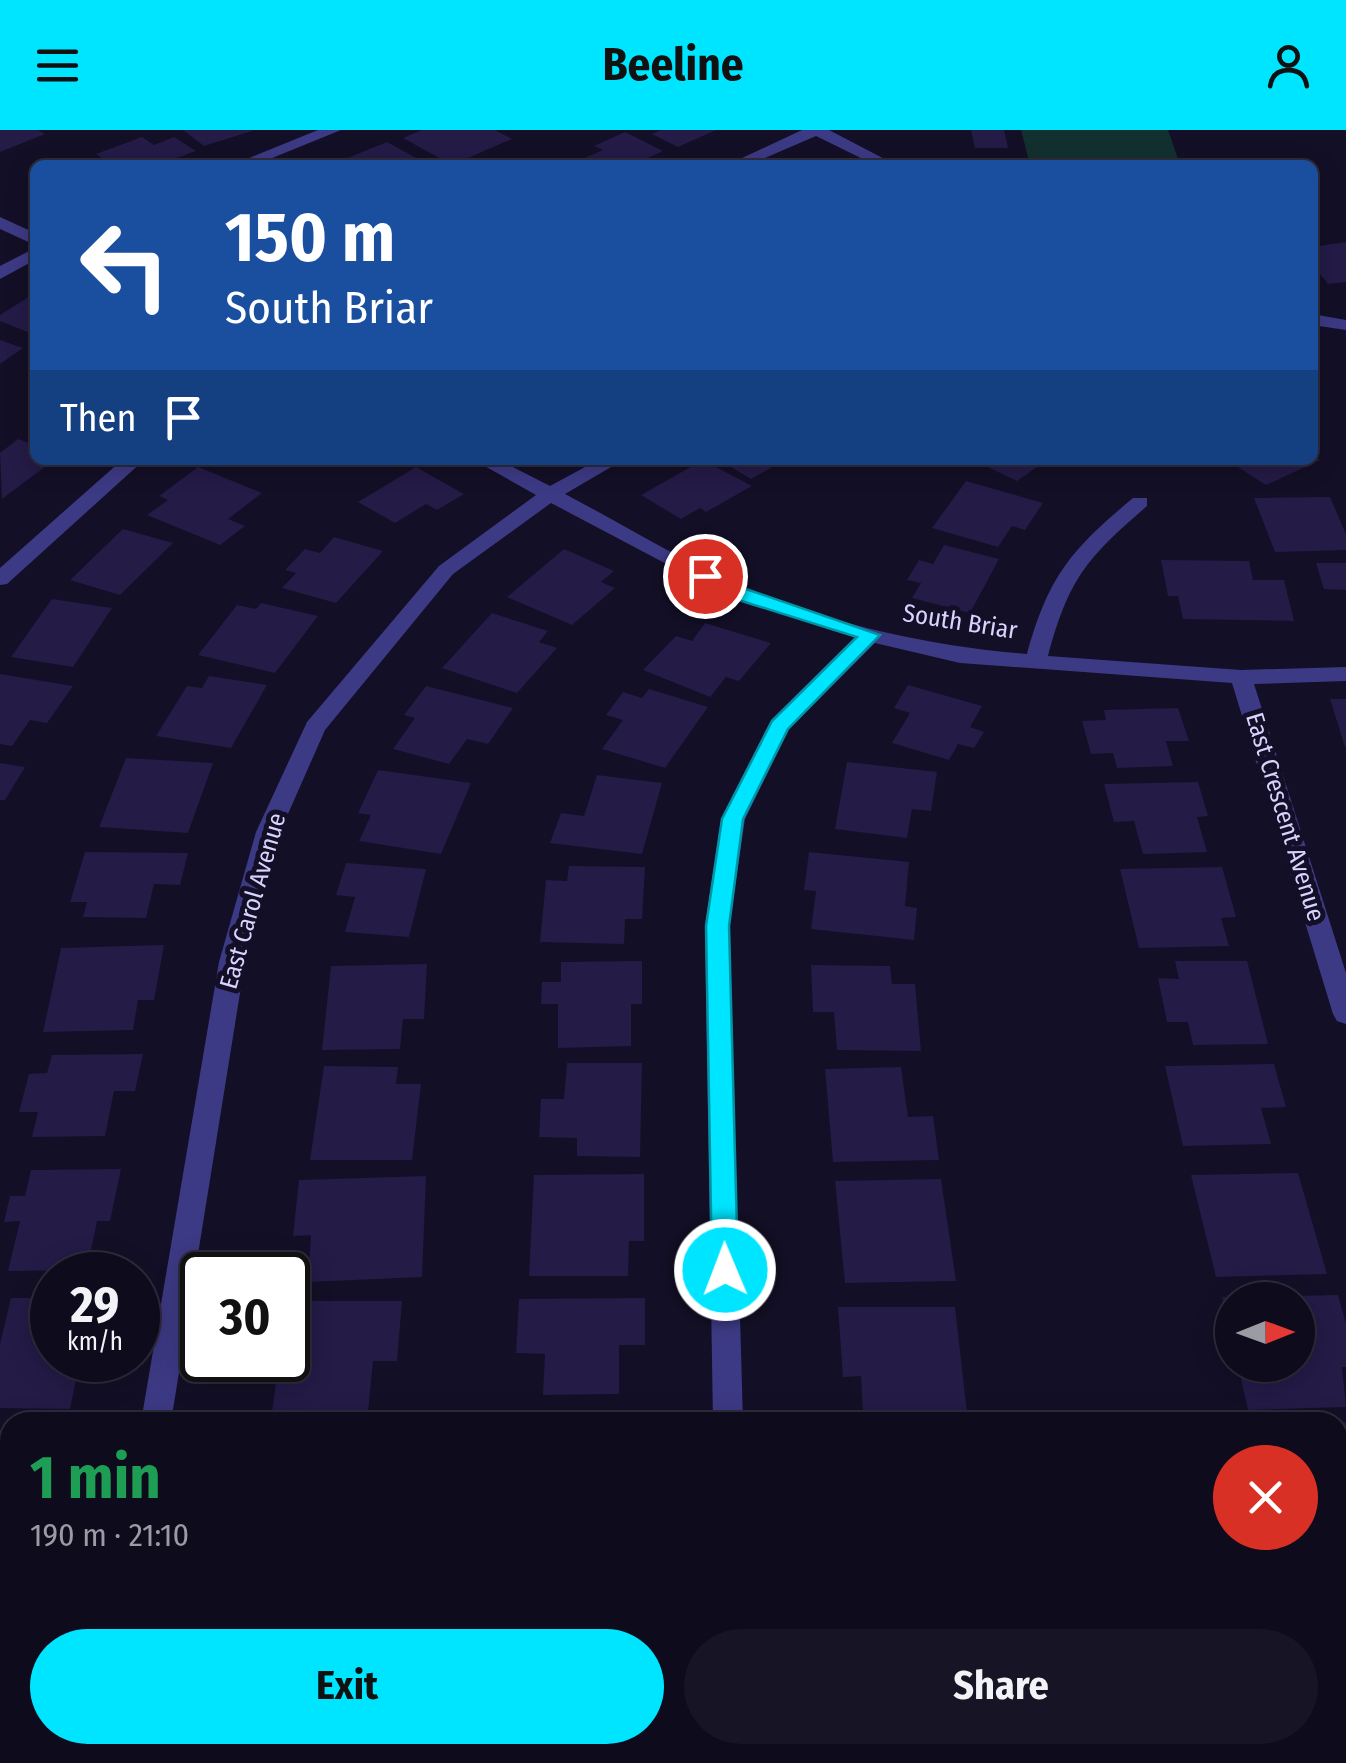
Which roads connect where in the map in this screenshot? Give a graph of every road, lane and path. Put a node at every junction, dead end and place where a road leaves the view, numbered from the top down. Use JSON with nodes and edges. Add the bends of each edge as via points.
{"nodes":[{"id":1,"x":333,"y":130,"type":"edge"},
{"id":2,"x":816,"y":130,"type":"edge"},
{"id":3,"x":253,"y":160,"type":"edge"},
{"id":4,"x":747,"y":160,"type":"edge"},
{"id":5,"x":878,"y":160,"type":"edge"},
{"id":6,"x":0,"y":222,"type":"edge"},
{"id":7,"x":30,"y":237,"type":"edge"},
{"id":8,"x":30,"y":257,"type":"edge"},
{"id":9,"x":0,"y":274,"type":"edge"},
{"id":10,"x":1318,"y":320,"type":"edge"},
{"id":11,"x":1346,"y":324,"type":"edge"},
{"id":12,"x":128,"y":465,"type":"edge"},
{"id":13,"x":494,"y":465,"type":"edge"},
{"id":14,"x":605,"y":465,"type":"edge"},
{"id":15,"x":551,"y":494,"type":"junction"},
{"id":16,"x":1140,"y":502,"type":"dead end"},
{"id":17,"x":0,"y":578,"type":"edge"},
{"id":18,"x":870,"y":635,"type":"junction"},
{"id":19,"x":1036,"y":662,"type":"junction"},
{"id":20,"x":1346,"y":674,"type":"edge"},
{"id":21,"x":1241,"y":677,"type":"junction"},
{"id":22,"x":1346,"y":1014,"type":"edge"},
{"id":23,"x":158,"y":1412,"type":"edge"},
{"id":24,"x":728,"y":1412,"type":"edge"}],
"edges":[{"from":1,"to":3,"type":"street"},
{"from":2,"to":4,"type":"street"},
{"from":2,"to":5,"type":"street"},
{"from":6,"to":7,"type":"street"},
{"from":8,"to":9,"type":"street"},
{"from":10,"to":11,"type":"street"},
{"from":12,"to":17,"type":"street"},
{"from":13,"to":15,"type":"street","name":"South Briar"},
{"from":14,"to":15,"type":"street","name":"East Carol Avenue"},
{"from":15,"to":18,"type":"street","name":"South Briar","via":[[736,592]]},
{"from":15,"to":23,"type":"street","name":"East Carol Avenue","via":[[446,570],[386,638],[316,727],[268,832],[232,962]]},
{"from":16,"to":19,"type":"street","via":[[1086,548],[1052,606]]},
{"from":18,"to":19,"type":"street","name":"South Briar","via":[[960,656]]},
{"from":18,"to":24,"type":"street","via":[[779,726],[733,819],[717,926]]},
{"from":19,"to":21,"type":"street","name":"South Briar"},
{"from":20,"to":21,"type":"street","name":"South Briar"},
{"from":21,"to":22,"type":"street","name":"East Crescent Avenue"}]}
